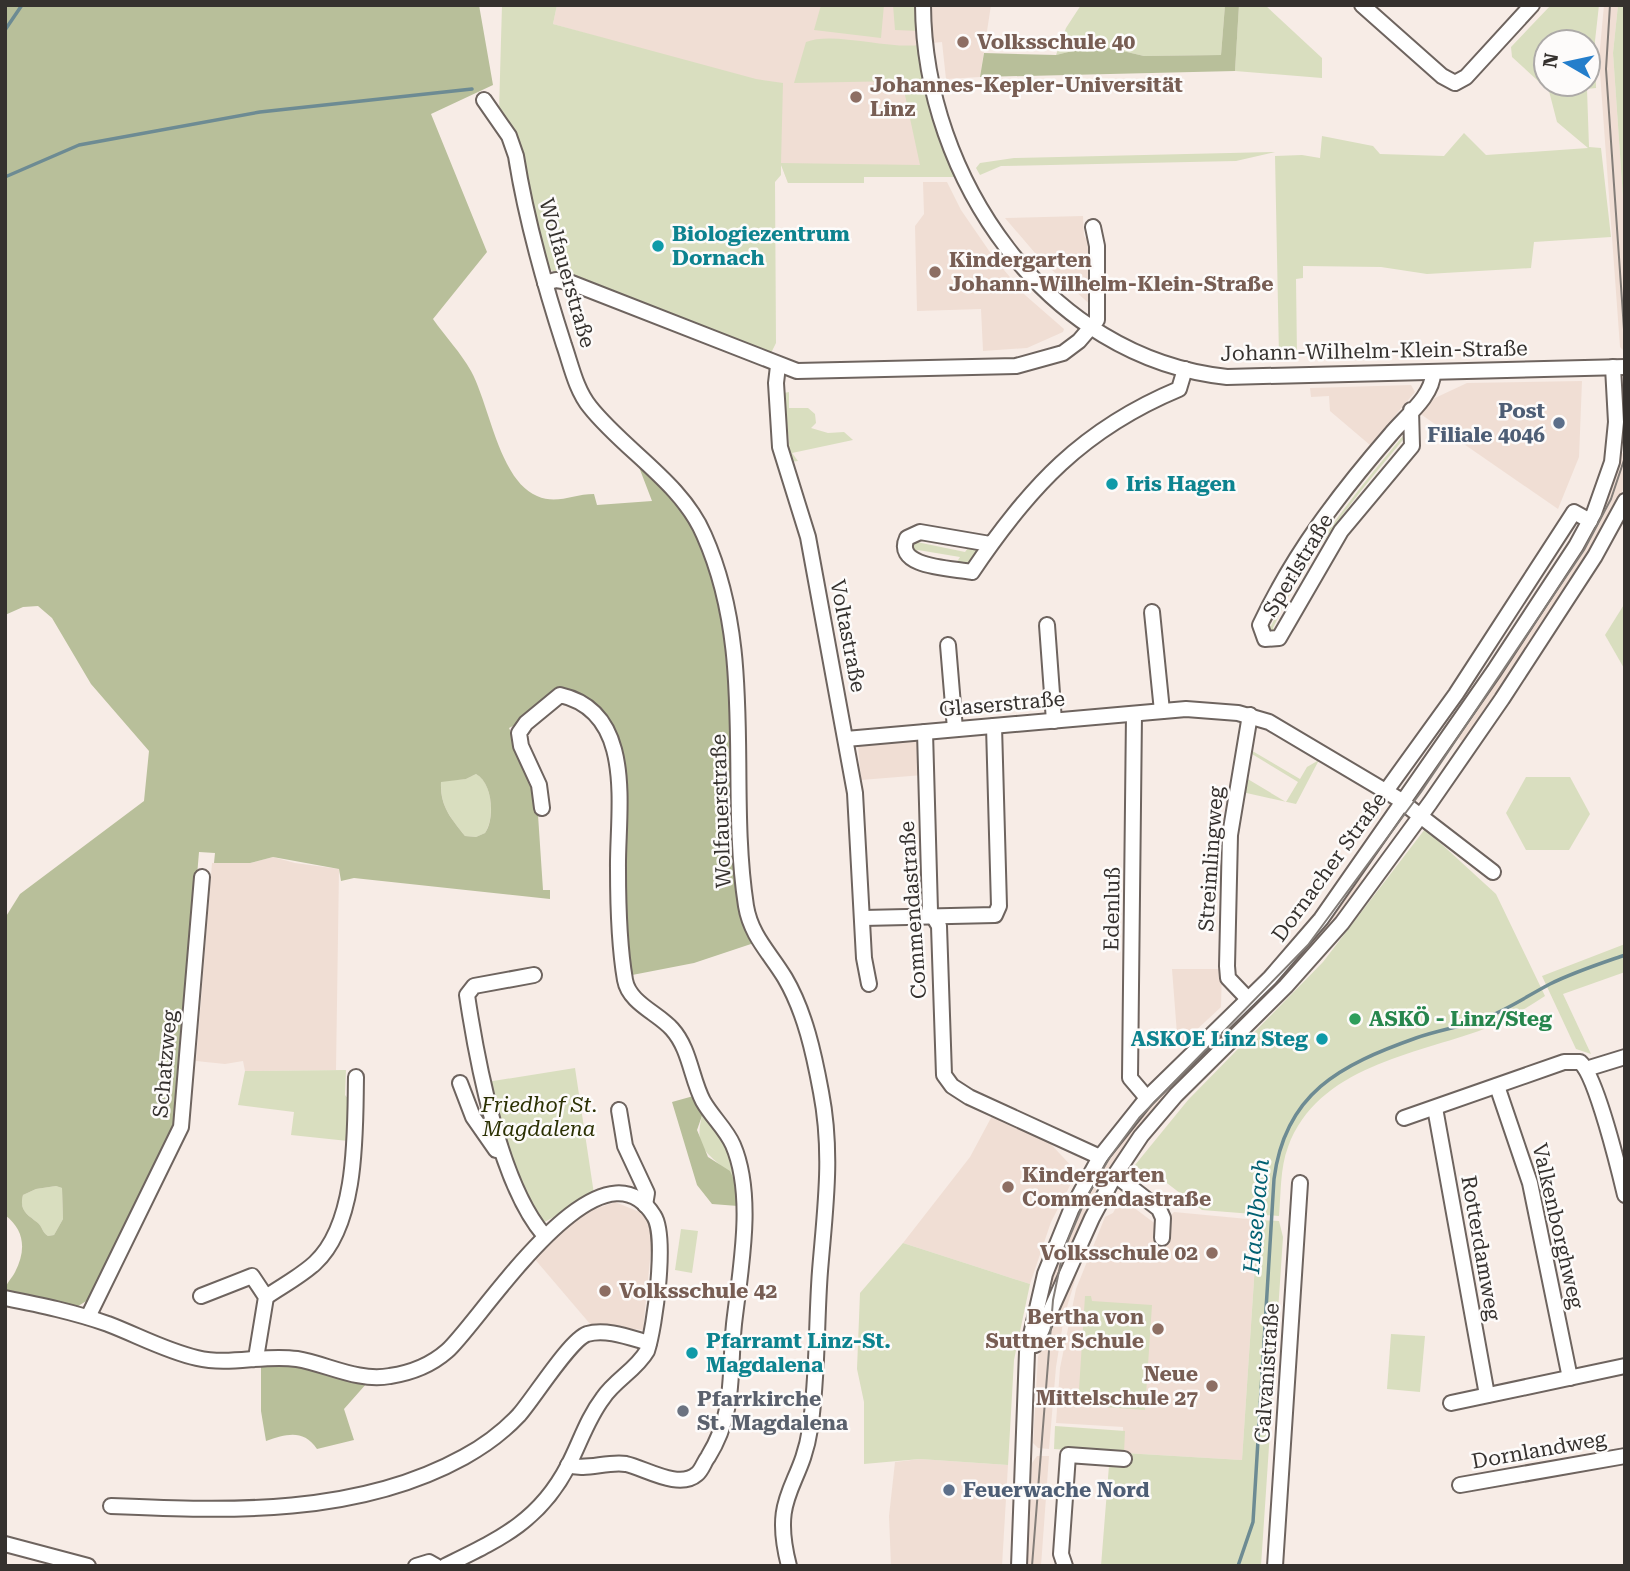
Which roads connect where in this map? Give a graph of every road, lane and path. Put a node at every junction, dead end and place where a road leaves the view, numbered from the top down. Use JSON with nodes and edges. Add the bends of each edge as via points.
{"nodes":[{"id":1,"x":923,"y":5,"type":"edge"},
{"id":2,"x":1362,"y":5,"type":"edge"},
{"id":3,"x":1532,"y":5,"type":"edge"},
{"id":4,"x":484,"y":100,"type":"dead end"},
{"id":5,"x":1093,"y":227,"type":"dead end"},
{"id":6,"x":545,"y":282,"type":"junction"},
{"id":7,"x":1091,"y":327,"type":"junction"},
{"id":8,"x":778,"y":366,"type":"junction"},
{"id":9,"x":1619,"y":367,"type":"edge"},
{"id":10,"x":1185,"y":369,"type":"junction"},
{"id":11,"x":1433,"y":373,"type":"junction"},
{"id":12,"x":1411,"y":410,"type":"junction"},
{"id":13,"x":1625,"y":501,"type":"edge"},
{"id":14,"x":1590,"y":521,"type":"junction"},
{"id":15,"x":990,"y":544,"type":"junction"},
{"id":16,"x":1152,"y":612,"type":"dead end"},
{"id":17,"x":1047,"y":625,"type":"dead end"},
{"id":18,"x":948,"y":645,"type":"dead end"},
{"id":19,"x":1162,"y":712,"type":"junction"},
{"id":20,"x":1134,"y":714,"type":"junction"},
{"id":21,"x":1250,"y":715,"type":"junction"},
{"id":22,"x":1054,"y":721,"type":"junction"},
{"id":23,"x":994,"y":726,"type":"junction"},
{"id":24,"x":955,"y":729,"type":"junction"},
{"id":25,"x":925,"y":732,"type":"junction"},
{"id":26,"x":846,"y":739,"type":"junction"},
{"id":27,"x":1386,"y":791,"type":"junction"},
{"id":28,"x":1402,"y":802,"type":"junction"},
{"id":29,"x":542,"y":808,"type":"dead end"},
{"id":30,"x":1421,"y":815,"type":"junction"},
{"id":31,"x":1493,"y":872,"type":"dead end"},
{"id":32,"x":202,"y":877,"type":"dead end"},
{"id":33,"x":934,"y":917,"type":"junction"},
{"id":34,"x":863,"y":918,"type":"junction"},
{"id":35,"x":534,"y":975,"type":"dead end"},
{"id":36,"x":869,"y":984,"type":"dead end"},
{"id":37,"x":1248,"y":999,"type":"junction"},
{"id":38,"x":1625,"y":1057,"type":"edge"},
{"id":39,"x":1582,"y":1065,"type":"junction"},
{"id":40,"x":356,"y":1077,"type":"dead end"},
{"id":41,"x":460,"y":1083,"type":"dead end"},
{"id":42,"x":1497,"y":1086,"type":"junction"},
{"id":43,"x":1147,"y":1098,"type":"junction"},
{"id":44,"x":1435,"y":1108,"type":"junction"},
{"id":45,"x":619,"y":1110,"type":"dead end"},
{"id":46,"x":1404,"y":1118,"type":"dead end"},
{"id":47,"x":502,"y":1151,"type":"junction"},
{"id":48,"x":1100,"y":1157,"type":"junction"},
{"id":49,"x":1115,"y":1175,"type":"junction"},
{"id":50,"x":1300,"y":1183,"type":"dead end"},
{"id":51,"x":1625,"y":1195,"type":"edge"},
{"id":52,"x":645,"y":1205,"type":"junction"},
{"id":53,"x":544,"y":1236,"type":"junction"},
{"id":54,"x":1162,"y":1238,"type":"dead end"},
{"id":55,"x":1040,"y":1289,"type":"junction"},
{"id":56,"x":1055,"y":1295,"type":"junction"},
{"id":57,"x":201,"y":1296,"type":"dead end"},
{"id":58,"x":266,"y":1297,"type":"junction"},
{"id":59,"x":5,"y":1298,"type":"edge"},
{"id":60,"x":88,"y":1317,"type":"junction"},
{"id":61,"x":649,"y":1343,"type":"junction"},
{"id":62,"x":256,"y":1358,"type":"junction"},
{"id":63,"x":1625,"y":1366,"type":"edge"},
{"id":64,"x":1570,"y":1378,"type":"junction"},
{"id":65,"x":1026,"y":1384,"type":"junction"},
{"id":66,"x":1487,"y":1395,"type":"junction"},
{"id":67,"x":1451,"y":1403,"type":"dead end"},
{"id":68,"x":1625,"y":1456,"type":"edge"},
{"id":69,"x":1124,"y":1459,"type":"dead end"},
{"id":70,"x":568,"y":1465,"type":"junction"},
{"id":71,"x":1460,"y":1485,"type":"dead end"},
{"id":72,"x":111,"y":1506,"type":"dead end"},
{"id":73,"x":5,"y":1544,"type":"edge"},
{"id":74,"x":88,"y":1566,"type":"edge"},
{"id":75,"x":416,"y":1566,"type":"edge"},
{"id":76,"x":436,"y":1566,"type":"edge"},
{"id":77,"x":445,"y":1566,"type":"edge"},
{"id":78,"x":789,"y":1566,"type":"edge"},
{"id":79,"x":1019,"y":1566,"type":"edge"},
{"id":80,"x":1065,"y":1566,"type":"edge"},
{"id":81,"x":1275,"y":1566,"type":"edge"}],
"edges":[{"from":1,"to":7,"type":"street","name":"Johann-Wilhelm-Klein-Straße","via":[[932,93],[964,181],[1022,266]]},
{"from":2,"to":3,"type":"street","via":[[1455,83],[1466,77]]},
{"from":4,"to":6,"type":"street","name":"Wolfauerstraße","via":[[509,136],[516,156]]},
{"from":5,"to":7,"type":"street","via":[[1099,312]]},
{"from":6,"to":8,"type":"street","via":[[569,282]]},
{"from":6,"to":78,"type":"street","name":"Wolfauerstraße","via":[[583,398],[639,453],[695,519],[712,556],[727,607],[737,670],[739,829],[746,909],[755,937],[795,997],[821,1095],[829,1179],[809,1433],[783,1507],[782,1534]]},
{"from":7,"to":8,"type":"street","via":[[1063,353],[1016,366],[797,371]]},
{"from":7,"to":10,"type":"street","name":"Johann-Wilhelm-Klein-Straße","via":[[1144,355]]},
{"from":8,"to":26,"type":"street","name":"Voltastraße","via":[[780,447],[808,537]]},
{"from":9,"to":11,"type":"street","name":"Johann-Wilhelm-Klein-Straße"},
{"from":9,"to":14,"type":"street","name":"Dornacher Straße","via":[[1614,450]]},
{"from":10,"to":11,"type":"street","name":"Johann-Wilhelm-Klein-Straße","via":[[1255,377]]},
{"from":10,"to":15,"type":"street","via":[[1178,389],[1129,410],[1068,455],[1034,487]]},
{"from":11,"to":12,"type":"street","name":"Sperlstraße","via":[[1430,387]]},
{"from":12,"to":12,"type":"street","name":"Sperlstraße","via":[[1306,540],[1260,625],[1265,639],[1276,640],[1281,635],[1327,551],[1412,446]]},
{"from":13,"to":30,"type":"street","name":"Dornacher Straße","via":[[1595,556]]},
{"from":14,"to":27,"type":"street","name":"Dornacher Straße","via":[[1574,512],[1456,694]]},
{"from":14,"to":28,"type":"street","name":"Dornacher Straße"},
{"from":15,"to":15,"type":"street","via":[[920,532],[911,534],[904,547],[915,562],[972,572]]},
{"from":16,"to":19,"type":"street"},
{"from":17,"to":22,"type":"street"},
{"from":18,"to":24,"type":"street"},
{"from":19,"to":20,"type":"street","name":"Glaserstraße"},
{"from":19,"to":21,"type":"street","name":"Glaserstraße","via":[[1198,709]]},
{"from":20,"to":22,"type":"street","name":"Glaserstraße"},
{"from":20,"to":43,"type":"street","name":"Edenluß","via":[[1130,1079]]},
{"from":21,"to":27,"type":"street","name":"Glaserstraße"},
{"from":21,"to":37,"type":"street","name":"Streimlingweg","via":[[1230,835],[1227,966],[1228,978]]},
{"from":22,"to":23,"type":"street","name":"Glaserstraße"},
{"from":23,"to":24,"type":"street","name":"Glaserstraße"},
{"from":23,"to":33,"type":"street","via":[[999,906],[996,915]]},
{"from":24,"to":25,"type":"street","name":"Glaserstraße"},
{"from":25,"to":26,"type":"street","name":"Glaserstraße"},
{"from":25,"to":33,"type":"street","name":"Commendastraße","via":[[930,911]]},
{"from":26,"to":34,"type":"street","name":"Voltastraße","via":[[859,833]]},
{"from":27,"to":28,"type":"street","name":"Glaserstraße"},
{"from":28,"to":30,"type":"street","name":"Glaserstraße"},
{"from":28,"to":37,"type":"street","name":"Dornacher Straße","via":[[1311,932]]},
{"from":29,"to":70,"type":"street","via":[[540,785],[519,733],[560,695],[586,705],[601,720],[618,765],[618,886],[625,983],[638,1001],[678,1036],[703,1100],[733,1143],[742,1195],[733,1378],[722,1431],[698,1474],[685,1479],[620,1463]]},
{"from":30,"to":31,"type":"street","name":"Glaserstraße"},
{"from":30,"to":49,"type":"street","name":"Dornacher Straße","via":[[1320,949],[1170,1102]]},
{"from":32,"to":60,"type":"street","name":"Schatzweg","via":[[181,1128]]},
{"from":33,"to":34,"type":"street"},
{"from":33,"to":48,"type":"street","name":"Commendastraße","via":[[939,926],[947,1081],[969,1097]]},
{"from":34,"to":36,"type":"street","name":"Voltastraße"},
{"from":35,"to":47,"type":"street","via":[[474,986],[467,995]]},
{"from":37,"to":43,"type":"street","name":"Dornacher Straße"},
{"from":38,"to":39,"type":"street"},
{"from":39,"to":42,"type":"street","via":[[1564,1062]]},
{"from":39,"to":51,"type":"street"},
{"from":40,"to":58,"type":"street","via":[[353,1153],[339,1226],[314,1264]]},
{"from":41,"to":47,"type":"street","via":[[473,1117],[496,1150]]},
{"from":42,"to":44,"type":"street"},
{"from":42,"to":64,"type":"street","name":"Valkenborghweg","via":[[1531,1188]]},
{"from":43,"to":48,"type":"street","name":"Dornacher Straße"},
{"from":44,"to":46,"type":"street"},
{"from":44,"to":66,"type":"street","name":"Rotterdamweg"},
{"from":45,"to":52,"type":"street","via":[[625,1146],[647,1193]]},
{"from":47,"to":53,"type":"street","via":[[528,1212]]},
{"from":48,"to":55,"type":"street","name":"Dornacher Straße","via":[[1062,1228]]},
{"from":49,"to":54,"type":"street","via":[[1159,1209]]},
{"from":49,"to":56,"type":"street","name":"Dornacher Straße"},
{"from":50,"to":81,"type":"street","name":"Galvanistraße"},
{"from":52,"to":53,"type":"street","via":[[628,1197],[606,1197],[577,1211]]},
{"from":52,"to":61,"type":"street","via":[[657,1221],[662,1240]]},
{"from":53,"to":62,"type":"street","via":[[449,1349],[409,1372],[368,1377],[298,1359]]},
{"from":55,"to":56,"type":"street"},
{"from":55,"to":65,"type":"street","name":"Dornacher Straße","via":[[1027,1352]]},
{"from":56,"to":65,"type":"street","name":"Dornacher Straße","via":[[1038,1334]]},
{"from":57,"to":58,"type":"street","via":[[251,1276]]},
{"from":58,"to":62,"type":"street"},
{"from":59,"to":60,"type":"street"},
{"from":60,"to":62,"type":"street","via":[[195,1358]]},
{"from":61,"to":70,"type":"street","via":[[638,1364],[616,1382],[594,1412]]},
{"from":61,"to":72,"type":"street","via":[[614,1334],[587,1334],[569,1349],[517,1417],[491,1440],[432,1473],[388,1490],[243,1509]]},
{"from":63,"to":64,"type":"street"},
{"from":64,"to":66,"type":"street"},
{"from":65,"to":79,"type":"street","name":"Dornacher Straße"},
{"from":66,"to":67,"type":"street"},
{"from":68,"to":71,"type":"street","name":"Dornlandweg"},
{"from":69,"to":80,"type":"street","via":[[1068,1455],[1060,1554]]},
{"from":70,"to":77,"type":"street","via":[[546,1499],[517,1528]]},
{"from":73,"to":74,"type":"street"},
{"from":75,"to":76,"type":"street","via":[[429,1562]]}]}
